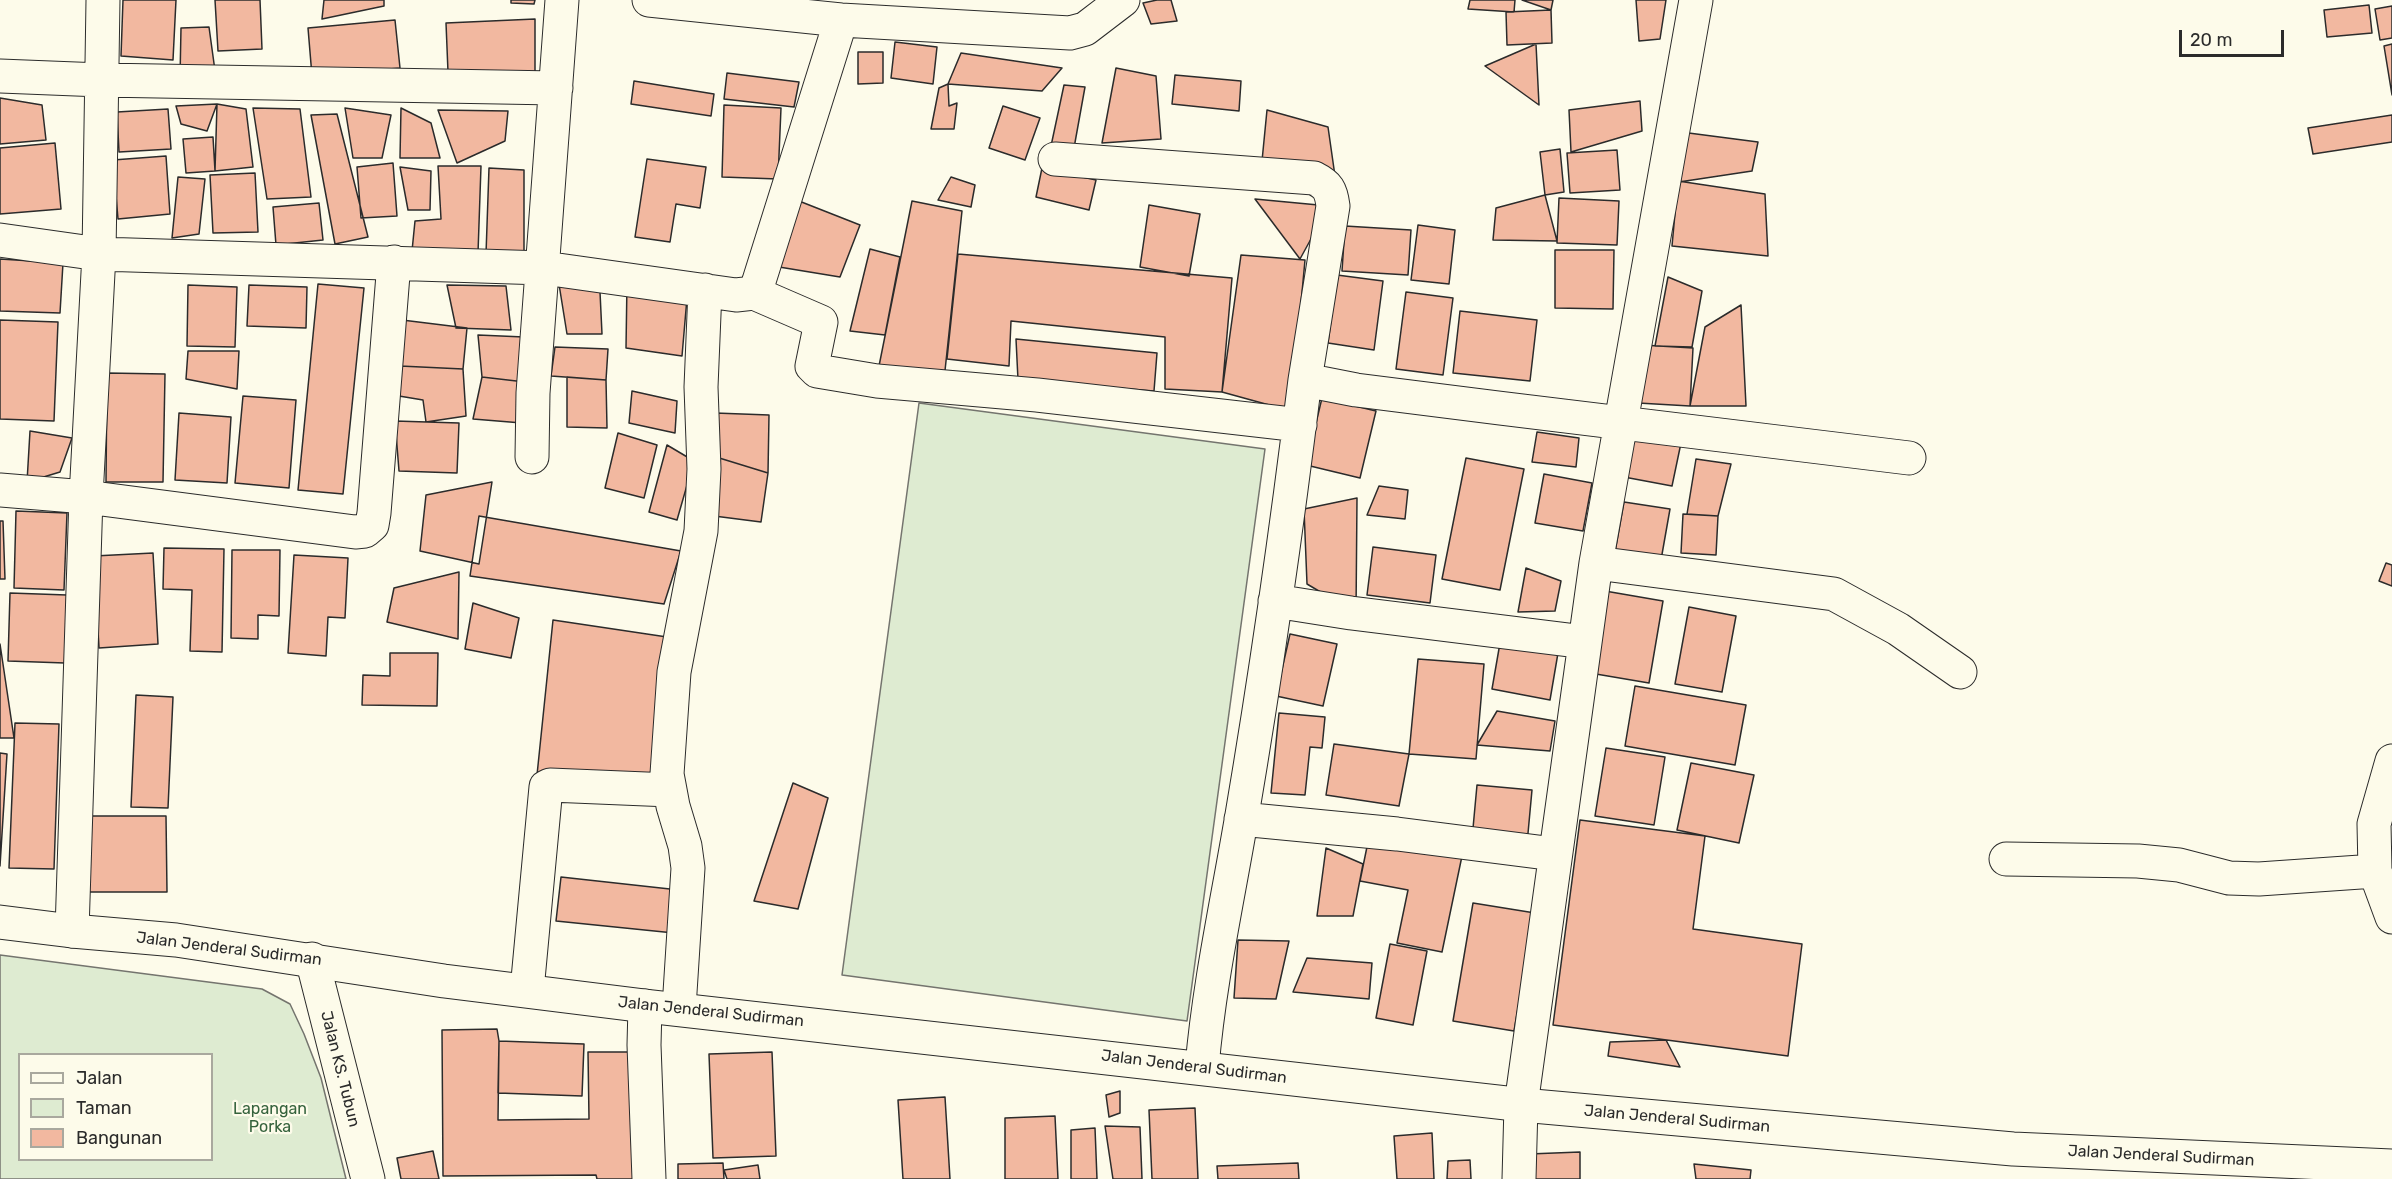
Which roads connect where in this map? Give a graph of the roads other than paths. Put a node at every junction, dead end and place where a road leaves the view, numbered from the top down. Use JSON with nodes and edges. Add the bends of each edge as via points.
{"nodes":[{"id":1,"x":103,"y":0,"type":"edge"},
{"id":2,"x":562,"y":0,"type":"edge"},
{"id":3,"x":649,"y":0,"type":"edge"},
{"id":4,"x":1123,"y":0,"type":"edge"},
{"id":5,"x":1696,"y":0,"type":"edge"},
{"id":6,"x":841,"y":20,"type":"junction"},
{"id":7,"x":0,"y":76,"type":"edge"},
{"id":8,"x":101,"y":80,"type":"junction"},
{"id":9,"x":556,"y":88,"type":"junction"},
{"id":10,"x":1055,"y":159,"type":"dead end"},
{"id":11,"x":0,"y":240,"type":"edge"},
{"id":12,"x":99,"y":254,"type":"junction"},
{"id":13,"x":394,"y":262,"type":"junction"},
{"id":14,"x":544,"y":268,"type":"junction"},
{"id":15,"x":705,"y":290,"type":"junction"},
{"id":16,"x":754,"y":293,"type":"junction"},
{"id":17,"x":1305,"y":380,"type":"junction"},
{"id":18,"x":1622,"y":423,"type":"junction"},
{"id":19,"x":1300,"y":425,"type":"junction"},
{"id":20,"x":532,"y":457,"type":"dead end"},
{"id":21,"x":1909,"y":458,"type":"dead end"},
{"id":22,"x":0,"y":490,"type":"edge"},
{"id":23,"x":86,"y":497,"type":"junction"},
{"id":24,"x":1596,"y":563,"type":"junction"},
{"id":25,"x":1275,"y":601,"type":"junction"},
{"id":26,"x":1585,"y":642,"type":"junction"},
{"id":27,"x":1960,"y":672,"type":"dead end"},
{"id":28,"x":2392,"y":762,"type":"edge"},
{"id":29,"x":670,"y":790,"type":"junction"},
{"id":30,"x":1241,"y":819,"type":"junction"},
{"id":31,"x":1554,"y":854,"type":"junction"},
{"id":32,"x":2006,"y":859,"type":"dead end"},
{"id":33,"x":2375,"y":871,"type":"junction"},
{"id":34,"x":2392,"y":917,"type":"edge"},
{"id":35,"x":0,"y":921,"type":"edge"},
{"id":36,"x":72,"y":931,"type":"junction"},
{"id":37,"x":312,"y":959,"type":"junction"},
{"id":38,"x":527,"y":990,"type":"junction"},
{"id":39,"x":645,"y":1005,"type":"junction"},
{"id":40,"x":679,"y":1008,"type":"junction"},
{"id":41,"x":1202,"y":1067,"type":"junction"},
{"id":42,"x":1521,"y":1105,"type":"junction"},
{"id":43,"x":2392,"y":1166,"type":"edge"},
{"id":44,"x":368,"y":1179,"type":"edge"},
{"id":45,"x":649,"y":1179,"type":"edge"},
{"id":46,"x":1519,"y":1179,"type":"edge"}],
"edges":[{"from":1,"to":8,"type":"street"},
{"from":2,"to":9,"type":"street"},
{"from":3,"to":6,"type":"street"},
{"from":4,"to":6,"type":"street","via":[[1085,30],[1070,33]]},
{"from":5,"to":18,"type":"street"},
{"from":6,"to":16,"type":"street"},
{"from":7,"to":8,"type":"street"},
{"from":8,"to":9,"type":"street"},
{"from":8,"to":12,"type":"street"},
{"from":9,"to":14,"type":"street"},
{"from":10,"to":17,"type":"street","via":[[1314,178],[1327,184],[1333,206]]},
{"from":11,"to":12,"type":"street"},
{"from":12,"to":13,"type":"street"},
{"from":12,"to":23,"type":"street"},
{"from":13,"to":14,"type":"street"},
{"from":13,"to":23,"type":"street","via":[[374,513],[372,525],[365,531]]},
{"from":14,"to":15,"type":"street"},
{"from":14,"to":20,"type":"street","via":[[533,393]]},
{"from":15,"to":16,"type":"street","via":[[736,295]]},
{"from":15,"to":29,"type":"street","via":[[701,531],[675,672],[667,774]]},
{"from":16,"to":19,"type":"street","via":[[821,322],[812,358],[812,366],[817,370],[877,381]]},
{"from":17,"to":18,"type":"street","via":[[1356,390]]},
{"from":17,"to":19,"type":"street"},
{"from":18,"to":21,"type":"street"},
{"from":18,"to":24,"type":"street"},
{"from":19,"to":25,"type":"street"},
{"from":22,"to":23,"type":"street"},
{"from":23,"to":36,"type":"street"},
{"from":24,"to":26,"type":"street"},
{"from":24,"to":27,"type":"street","via":[[1834,594],[1898,628]]},
{"from":25,"to":26,"type":"street"},
{"from":25,"to":30,"type":"street"},
{"from":26,"to":31,"type":"street"},
{"from":28,"to":33,"type":"street","via":[[2374,824]]},
{"from":29,"to":38,"type":"street","via":[[547,786]]},
{"from":29,"to":40,"type":"street","via":[[688,868]]},
{"from":30,"to":31,"type":"street"},
{"from":30,"to":41,"type":"street","via":[[1207,1012]]},
{"from":31,"to":42,"type":"street"},
{"from":32,"to":33,"type":"street","via":[[2138,861],[2179,866],[2229,879]]},
{"from":33,"to":34,"type":"street"},
{"from":35,"to":36,"type":"street","name":"Jalan Jenderal Sudirman"},
{"from":36,"to":37,"type":"street","name":"Jalan Jenderal Sudirman","via":[[176,940]]},
{"from":37,"to":38,"type":"street","name":"Jalan Jenderal Sudirman"},
{"from":37,"to":44,"type":"street","name":"Jalan KS. Tubun"},
{"from":38,"to":39,"type":"street","name":"Jalan Jenderal Sudirman"},
{"from":39,"to":40,"type":"street","name":"Jalan Jenderal Sudirman"},
{"from":39,"to":45,"type":"street"},
{"from":40,"to":41,"type":"street","name":"Jalan Jenderal Sudirman"},
{"from":41,"to":42,"type":"street","name":"Jalan Jenderal Sudirman"},
{"from":42,"to":43,"type":"street","name":"Jalan Jenderal Sudirman","via":[[2013,1149]]},
{"from":42,"to":46,"type":"street"}]}
